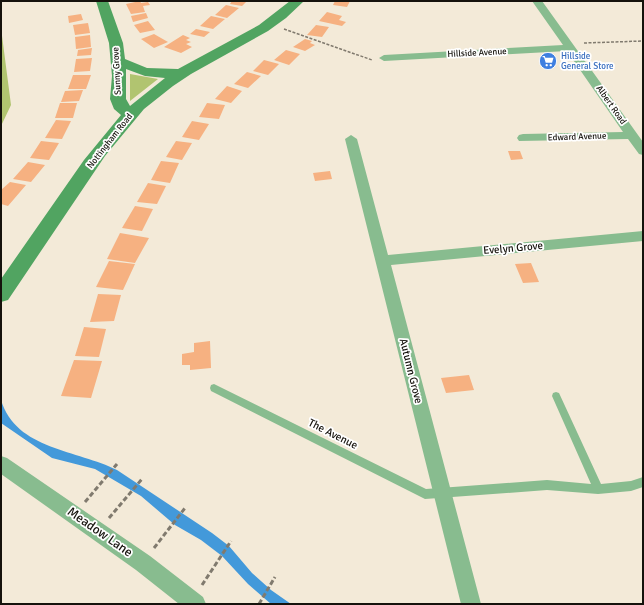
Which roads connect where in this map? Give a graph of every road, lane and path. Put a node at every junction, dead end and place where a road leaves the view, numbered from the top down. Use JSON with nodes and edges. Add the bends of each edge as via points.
{"nodes":[{"id":1,"x":102,"y":1,"type":"edge"},
{"id":2,"x":298,"y":1,"type":"edge"},
{"id":3,"x":537,"y":1,"type":"edge"},
{"id":4,"x":268,"y":24,"type":"junction"},
{"id":5,"x":643,"y":41,"type":"edge"},
{"id":6,"x":569,"y":46,"type":"junction"},
{"id":7,"x":384,"y":58,"type":"joint"},
{"id":8,"x":118,"y":61,"type":"junction"},
{"id":9,"x":180,"y":74,"type":"junction"},
{"id":10,"x":130,"y":114,"type":"junction"},
{"id":11,"x":632,"y":136,"type":"junction"},
{"id":12,"x":522,"y":138,"type":"dead end"},
{"id":13,"x":351,"y":139,"type":"dead end"},
{"id":14,"x":643,"y":151,"type":"edge"},
{"id":15,"x":643,"y":236,"type":"edge"},
{"id":16,"x":383,"y":261,"type":"junction"},
{"id":17,"x":1,"y":294,"type":"edge"},
{"id":18,"x":214,"y":388,"type":"dead end"},
{"id":19,"x":556,"y":396,"type":"dead end"},
{"id":20,"x":1,"y":464,"type":"edge"},
{"id":21,"x":117,"y":464,"type":"dead end"},
{"id":22,"x":142,"y":479,"type":"dead end"},
{"id":23,"x":643,"y":482,"type":"edge"},
{"id":24,"x":598,"y":489,"type":"junction"},
{"id":25,"x":442,"y":494,"type":"junction"},
{"id":26,"x":185,"y":508,"type":"dead end"},
{"id":27,"x":74,"y":514,"type":"junction"},
{"id":28,"x":98,"y":531,"type":"junction"},
{"id":29,"x":167,"y":531,"type":"dead end"},
{"id":30,"x":231,"y":541,"type":"dead end"},
{"id":31,"x":275,"y":577,"type":"dead end"},
{"id":32,"x":187,"y":600,"type":"edge"},
{"id":33,"x":259,"y":604,"type":"edge"},
{"id":34,"x":471,"y":604,"type":"edge"}],
"edges":[{"from":1,"to":8,"type":"street","name":"Sunny Grove","via":[[116,43]]},
{"from":2,"to":4,"type":"street","name":"Nottingham Road"},
{"from":3,"to":6,"type":"street","name":"Albert Road"},
{"from":4,"to":7,"type":"path","via":[[372,60]]},
{"from":4,"to":9,"type":"street","name":"Nottingham Road"},
{"from":5,"to":6,"type":"path"},
{"from":6,"to":7,"type":"street","name":"Hillside Avenue"},
{"from":6,"to":11,"type":"street","name":"Albert Road"},
{"from":8,"to":9,"type":"street","via":[[145,72]]},
{"from":8,"to":10,"type":"street","name":"Sunny Grove","via":[[118,99],[120,106]]},
{"from":9,"to":10,"type":"street","name":"Nottingham Road"},
{"from":10,"to":17,"type":"street","name":"Nottingham Road","via":[[99,152]]},
{"from":11,"to":12,"type":"street","name":"Edward Avenue"},
{"from":11,"to":14,"type":"street","name":"Albert Road"},
{"from":13,"to":16,"type":"street","name":"Autumn Grove"},
{"from":15,"to":16,"type":"street","name":"Evelyn Grove"},
{"from":16,"to":25,"type":"street","name":"Autumn Grove"},
{"from":18,"to":25,"type":"lane","name":"The Avenue","via":[[425,494]]},
{"from":19,"to":24,"type":"lane"},
{"from":20,"to":27,"type":"street","name":"Meadow Lane"},
{"from":21,"to":27,"type":"path"},
{"from":22,"to":28,"type":"path"},
{"from":23,"to":24,"type":"lane","name":"The Avenue"},
{"from":24,"to":25,"type":"lane","name":"The Avenue","via":[[547,485]]},
{"from":25,"to":34,"type":"street","name":"Autumn Grove"},
{"from":26,"to":29,"type":"path"},
{"from":27,"to":28,"type":"street","name":"Meadow Lane"},
{"from":28,"to":32,"type":"street","name":"Meadow Lane"},
{"from":30,"to":32,"type":"path"},
{"from":31,"to":33,"type":"path"}]}
